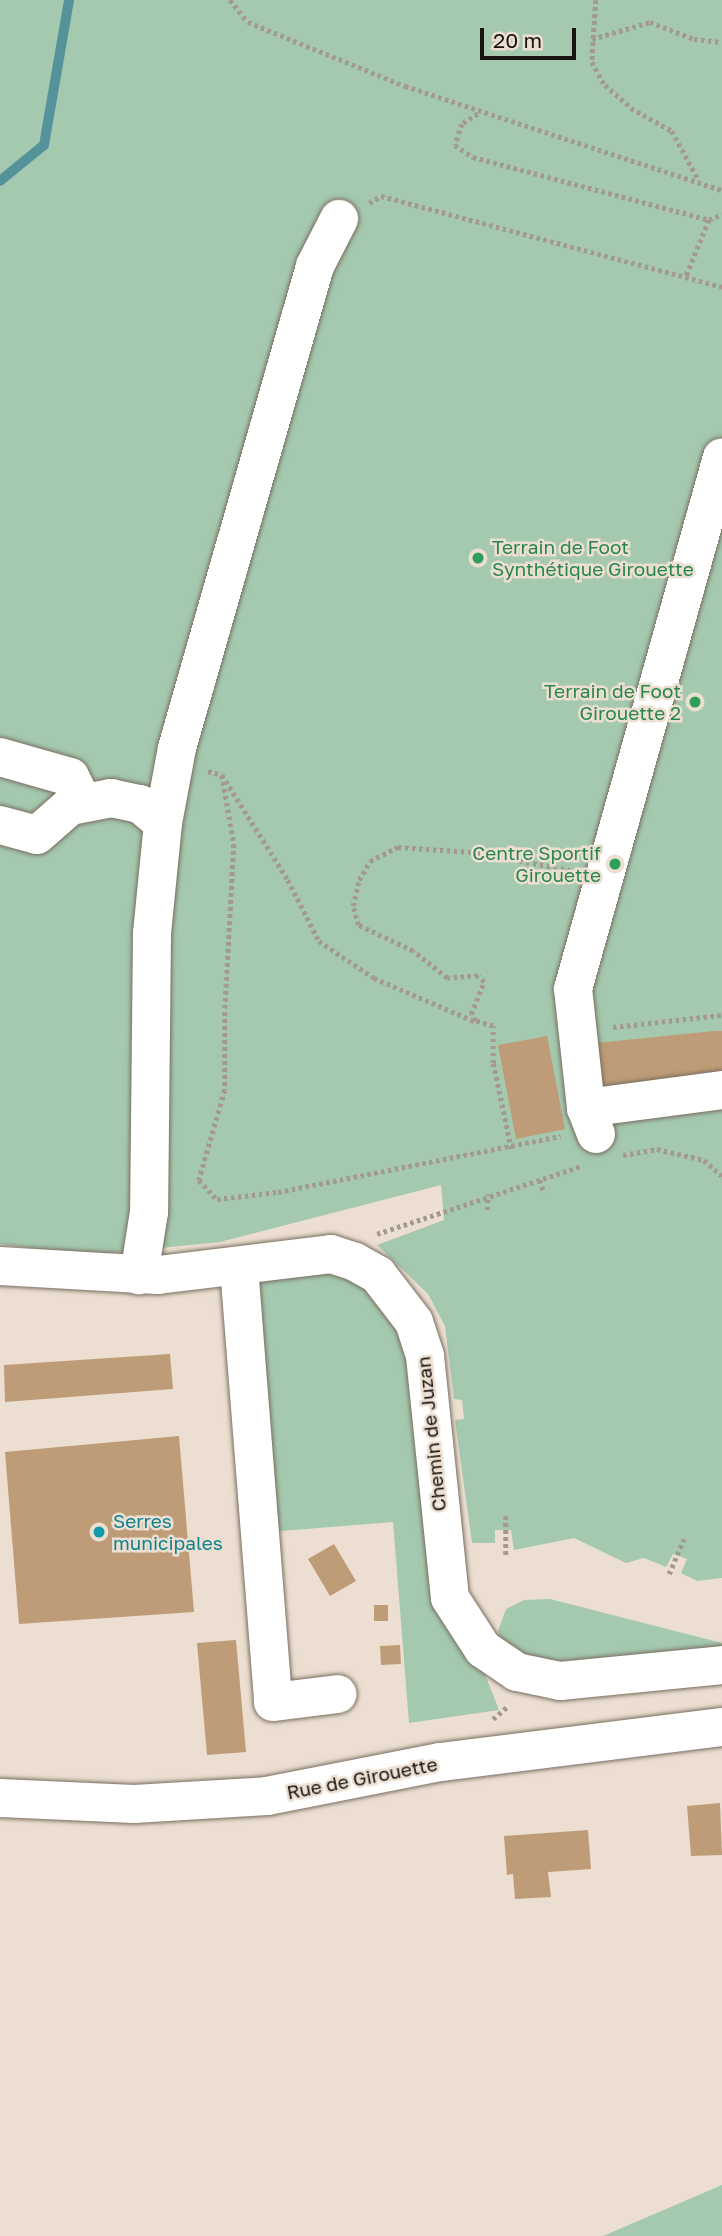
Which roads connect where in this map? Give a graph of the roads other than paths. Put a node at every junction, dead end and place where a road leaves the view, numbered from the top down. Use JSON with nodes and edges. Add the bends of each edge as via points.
{"nodes":[{"id":1,"x":339,"y":219,"type":"road end"},
{"id":2,"x":722,"y":457,"type":"edge"},
{"id":3,"x":0,"y":757,"type":"edge"},
{"id":4,"x":83,"y":803,"type":"junction"},
{"id":5,"x":163,"y":823,"type":"junction"},
{"id":6,"x":0,"y":825,"type":"edge"},
{"id":7,"x":722,"y":1090,"type":"edge"},
{"id":8,"x":0,"y":1266,"type":"edge"},
{"id":9,"x":239,"y":1267,"type":"junction"},
{"id":10,"x":139,"y":1275,"type":"junction"},
{"id":11,"x":722,"y":1665,"type":"edge"},
{"id":12,"x":338,"y":1694,"type":"dead end"},
{"id":13,"x":722,"y":1727,"type":"edge"},
{"id":14,"x":0,"y":1798,"type":"edge"}],
"edges":[{"from":1,"to":5,"type":"street","via":[[315,266],[177,748]]},
{"from":2,"to":7,"type":"street","via":[[573,989],[597,1138]]},
{"from":3,"to":4,"type":"street","via":[[70,777]]},
{"from":4,"to":5,"type":"street","via":[[111,797],[141,804]]},
{"from":4,"to":6,"type":"street","via":[[70,806],[37,835]]},
{"from":5,"to":10,"type":"street","via":[[152,933],[149,1212]]},
{"from":8,"to":10,"type":"street"},
{"from":9,"to":10,"type":"street"},
{"from":9,"to":11,"type":"street","name":"Chemin de Juzan","via":[[331,1254],[377,1275],[414,1322],[425,1356],[445,1577],[461,1620],[483,1649],[517,1672],[560,1681]]},
{"from":9,"to":12,"type":"street","via":[[273,1702]]},
{"from":13,"to":14,"type":"street","name":"Rue de Girouette","via":[[441,1762],[267,1797],[134,1804]]}]}
